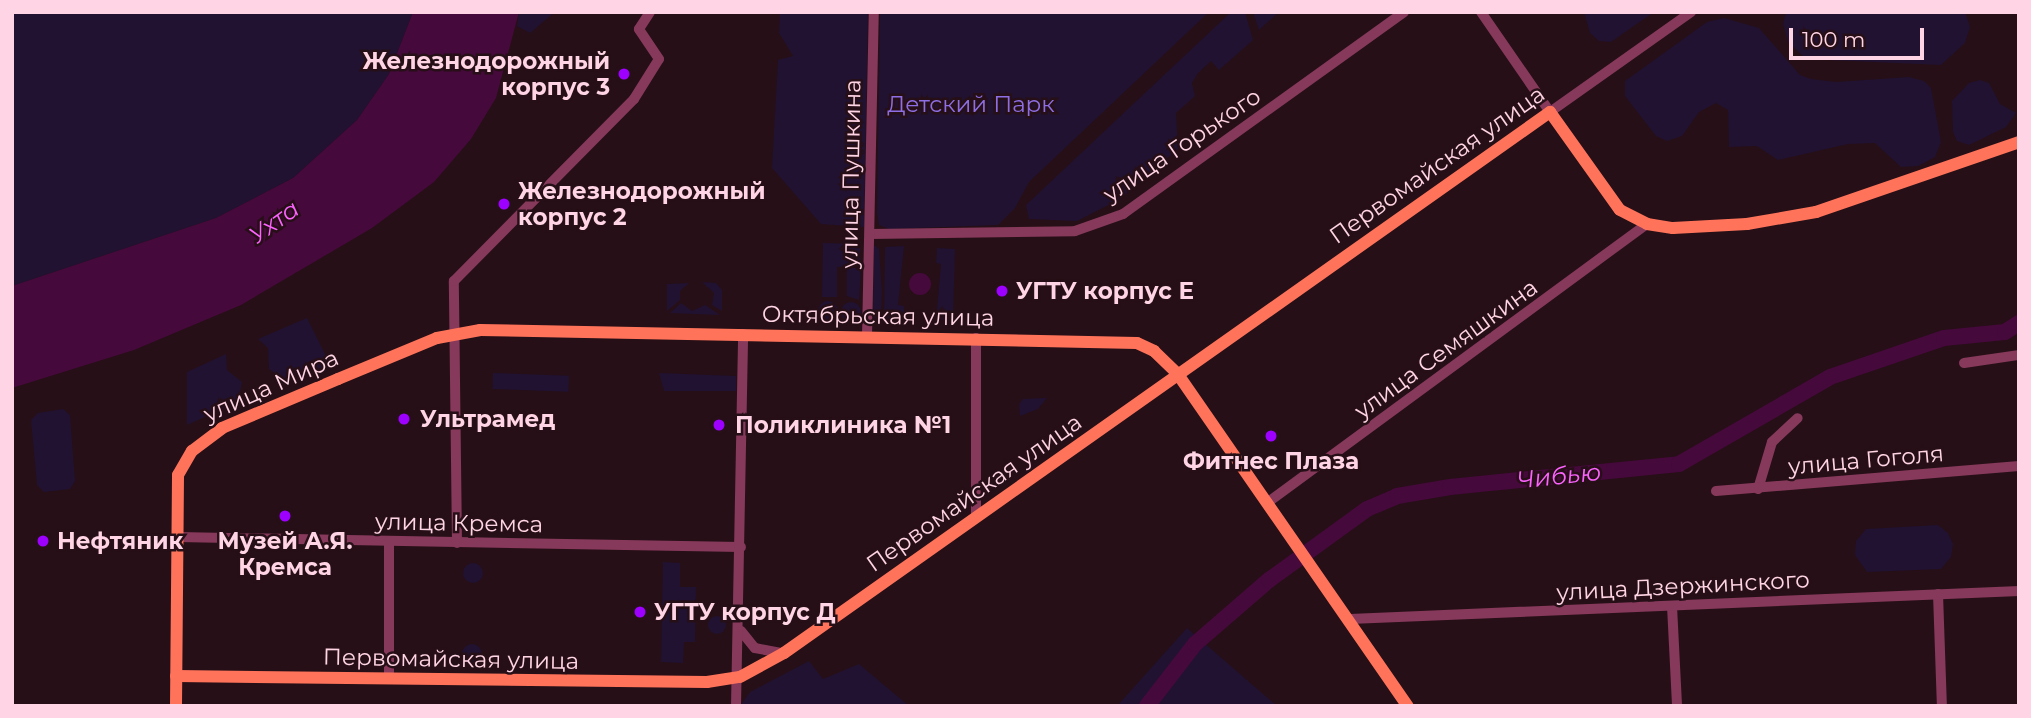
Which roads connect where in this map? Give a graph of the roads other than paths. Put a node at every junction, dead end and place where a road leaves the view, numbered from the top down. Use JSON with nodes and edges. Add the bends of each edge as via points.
{"nodes":[{"id":1,"x":650,"y":12,"type":"edge"},
{"id":2,"x":874,"y":12,"type":"edge"},
{"id":3,"x":1404,"y":12,"type":"edge"},
{"id":4,"x":1481,"y":12,"type":"edge"},
{"id":5,"x":1691,"y":12,"type":"edge"},
{"id":6,"x":1550,"y":112,"type":"junction"},
{"id":7,"x":2019,"y":142,"type":"edge"},
{"id":8,"x":1647,"y":224,"type":"junction"},
{"id":9,"x":870,"y":234,"type":"junction"},
{"id":10,"x":456,"y":332,"type":"junction"},
{"id":11,"x":743,"y":334,"type":"junction"},
{"id":12,"x":867,"y":336,"type":"junction"},
{"id":13,"x":976,"y":338,"type":"junction"},
{"id":14,"x":2019,"y":355,"type":"edge"},
{"id":15,"x":1964,"y":363,"type":"dead end"},
{"id":16,"x":1177,"y":373,"type":"junction"},
{"id":17,"x":1798,"y":418,"type":"dead end"},
{"id":18,"x":2019,"y":467,"type":"edge"},
{"id":19,"x":1758,"y":489,"type":"junction"},
{"id":20,"x":1716,"y":491,"type":"dead end"},
{"id":21,"x":1267,"y":503,"type":"junction"},
{"id":22,"x":976,"y":517,"type":"junction"},
{"id":23,"x":177,"y":537,"type":"junction"},
{"id":24,"x":389,"y":541,"type":"junction"},
{"id":25,"x":457,"y":543,"type":"junction"},
{"id":26,"x":741,"y":547,"type":"junction"},
{"id":27,"x":2019,"y":591,"type":"edge"},
{"id":28,"x":1938,"y":594,"type":"junction"},
{"id":29,"x":1672,"y":606,"type":"junction"},
{"id":30,"x":1350,"y":619,"type":"junction"},
{"id":31,"x":741,"y":631,"type":"junction"},
{"id":32,"x":784,"y":653,"type":"junction"},
{"id":33,"x":176,"y":676,"type":"junction"},
{"id":34,"x":740,"y":677,"type":"junction"},
{"id":35,"x":389,"y":679,"type":"junction"},
{"id":36,"x":176,"y":706,"type":"edge"},
{"id":37,"x":737,"y":706,"type":"edge"},
{"id":38,"x":1408,"y":706,"type":"edge"},
{"id":39,"x":1677,"y":706,"type":"edge"},
{"id":40,"x":1942,"y":706,"type":"edge"}],
"edges":[{"from":1,"to":10,"type":"street","via":[[639,29],[659,59],[634,99],[454,281]]},
{"from":2,"to":9,"type":"street","name":"улица Пушкина"},
{"from":3,"to":9,"type":"street","name":"улица Горького","via":[[1123,214],[1075,231]]},
{"from":4,"to":6,"type":"street"},
{"from":5,"to":6,"type":"street","name":"Первомайская улица"},
{"from":6,"to":8,"type":"main road","via":[[1620,209]]},
{"from":6,"to":16,"type":"main road","name":"Первомайская улица"},
{"from":7,"to":8,"type":"main road","via":[[1816,212],[1746,223],[1673,228]]},
{"from":8,"to":21,"type":"street","name":"улица Семяшкина"},
{"from":9,"to":12,"type":"street","name":"улица Пушкина"},
{"from":10,"to":11,"type":"main road","name":"Октябрьская улица"},
{"from":10,"to":23,"type":"main road","name":"улица Мира","via":[[205,437],[182,463],[178,475]]},
{"from":10,"to":25,"type":"street"},
{"from":11,"to":12,"type":"main road","name":"Октябрьская улица"},
{"from":11,"to":26,"type":"street"},
{"from":12,"to":13,"type":"main road","name":"Октябрьская улица"},
{"from":13,"to":16,"type":"main road","name":"Октябрьская улица","via":[[1137,343],[1154,351]]},
{"from":13,"to":22,"type":"street"},
{"from":14,"to":15,"type":"street"},
{"from":16,"to":21,"type":"main road","name":"Октябрьская улица"},
{"from":16,"to":22,"type":"main road","name":"Первомайская улица"},
{"from":17,"to":19,"type":"street","via":[[1772,442]]},
{"from":18,"to":19,"type":"street","name":"улица Гоголя"},
{"from":19,"to":20,"type":"street","name":"улица Гоголя"},
{"from":21,"to":30,"type":"main road","name":"Октябрьская улица"},
{"from":22,"to":32,"type":"main road","name":"Первомайская улица"},
{"from":23,"to":24,"type":"street","name":"улица Кремса"},
{"from":23,"to":33,"type":"main road","name":"улица Мира"},
{"from":24,"to":25,"type":"street","name":"улица Кремса"},
{"from":24,"to":35,"type":"street"},
{"from":25,"to":26,"type":"street","name":"улица Кремса"},
{"from":26,"to":31,"type":"street"},
{"from":27,"to":28,"type":"street","name":"улица Дзержинского"},
{"from":28,"to":29,"type":"street","name":"улица Дзержинского"},
{"from":28,"to":40,"type":"street"},
{"from":29,"to":30,"type":"street","name":"улица Дзержинского"},
{"from":29,"to":39,"type":"street"},
{"from":30,"to":38,"type":"main road","name":"Октябрьская улица"},
{"from":31,"to":32,"type":"street","via":[[755,648],[768,654]]},
{"from":31,"to":34,"type":"street"},
{"from":32,"to":34,"type":"main road","name":"Первомайская улица"},
{"from":33,"to":35,"type":"main road","name":"Первомайская улица"},
{"from":33,"to":36,"type":"main road","name":"улица Мира"},
{"from":34,"to":35,"type":"main road","name":"Первомайская улица","via":[[707,682]]},
{"from":34,"to":37,"type":"street"}]}
